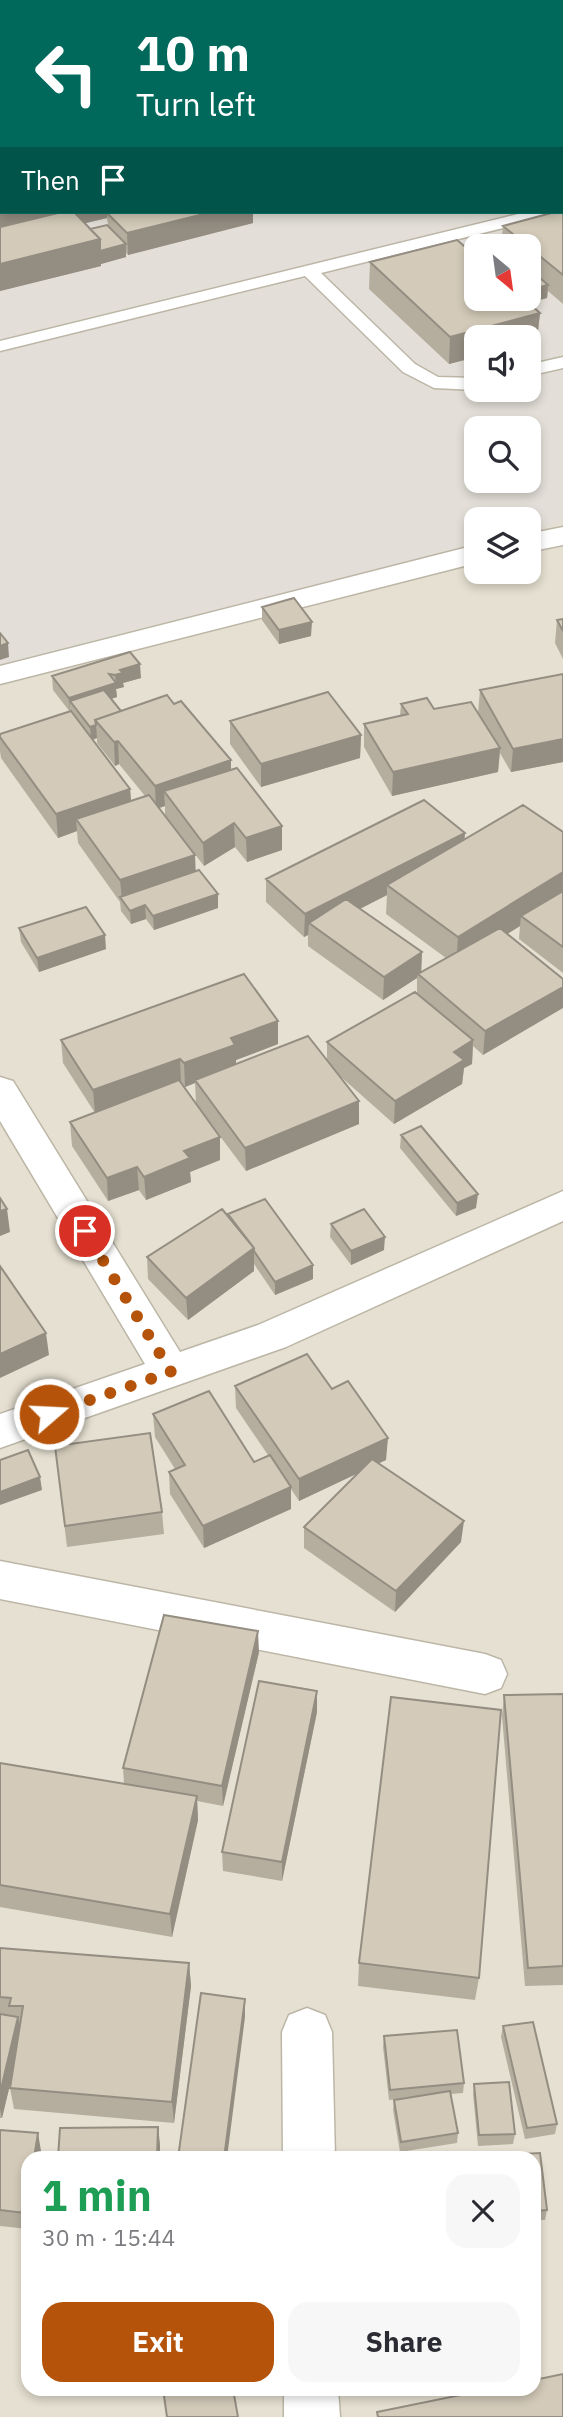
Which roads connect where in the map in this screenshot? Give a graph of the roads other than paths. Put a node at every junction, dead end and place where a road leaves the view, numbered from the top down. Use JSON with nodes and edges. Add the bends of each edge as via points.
{"nodes":[{"id":1,"x":538,"y":214,"type":"edge"},
{"id":2,"x":309,"y":270,"type":"junction"},
{"id":3,"x":0,"y":346,"type":"edge"},
{"id":4,"x":563,"y":362,"type":"edge"},
{"id":5,"x":541,"y":367,"type":"edge"},
{"id":6,"x":464,"y":383,"type":"edge"},
{"id":7,"x":563,"y":536,"type":"edge"},
{"id":8,"x":541,"y":540,"type":"edge"},
{"id":9,"x":464,"y":557,"type":"edge"},
{"id":10,"x":0,"y":675,"type":"edge"},
{"id":11,"x":0,"y":1090,"type":"edge"},
{"id":12,"x":563,"y":1205,"type":"edge"},
{"id":13,"x":171,"y":1372,"type":"junction"},
{"id":14,"x":0,"y":1431,"type":"edge"},
{"id":15,"x":0,"y":1580,"type":"edge"},
{"id":16,"x":485,"y":1674,"type":"dead end"},
{"id":17,"x":307,"y":2032,"type":"dead end"},
{"id":18,"x":309,"y":2151,"type":"edge"},
{"id":19,"x":311,"y":2396,"type":"edge"},
{"id":20,"x":312,"y":2417,"type":"edge"}],
"edges":[{"from":1,"to":2,"type":"lane"},
{"from":2,"to":3,"type":"lane"},
{"from":2,"to":6,"type":"lane","via":[[409,368],[434,382]]},
{"from":4,"to":5,"type":"lane"},
{"from":7,"to":8,"type":"street"},
{"from":9,"to":10,"type":"street"},
{"from":11,"to":13,"type":"street"},
{"from":12,"to":13,"type":"street","via":[[272,1336]]},
{"from":13,"to":14,"type":"street"},
{"from":15,"to":16,"type":"street"},
{"from":17,"to":18,"type":"street"},
{"from":19,"to":20,"type":"street"}]}
